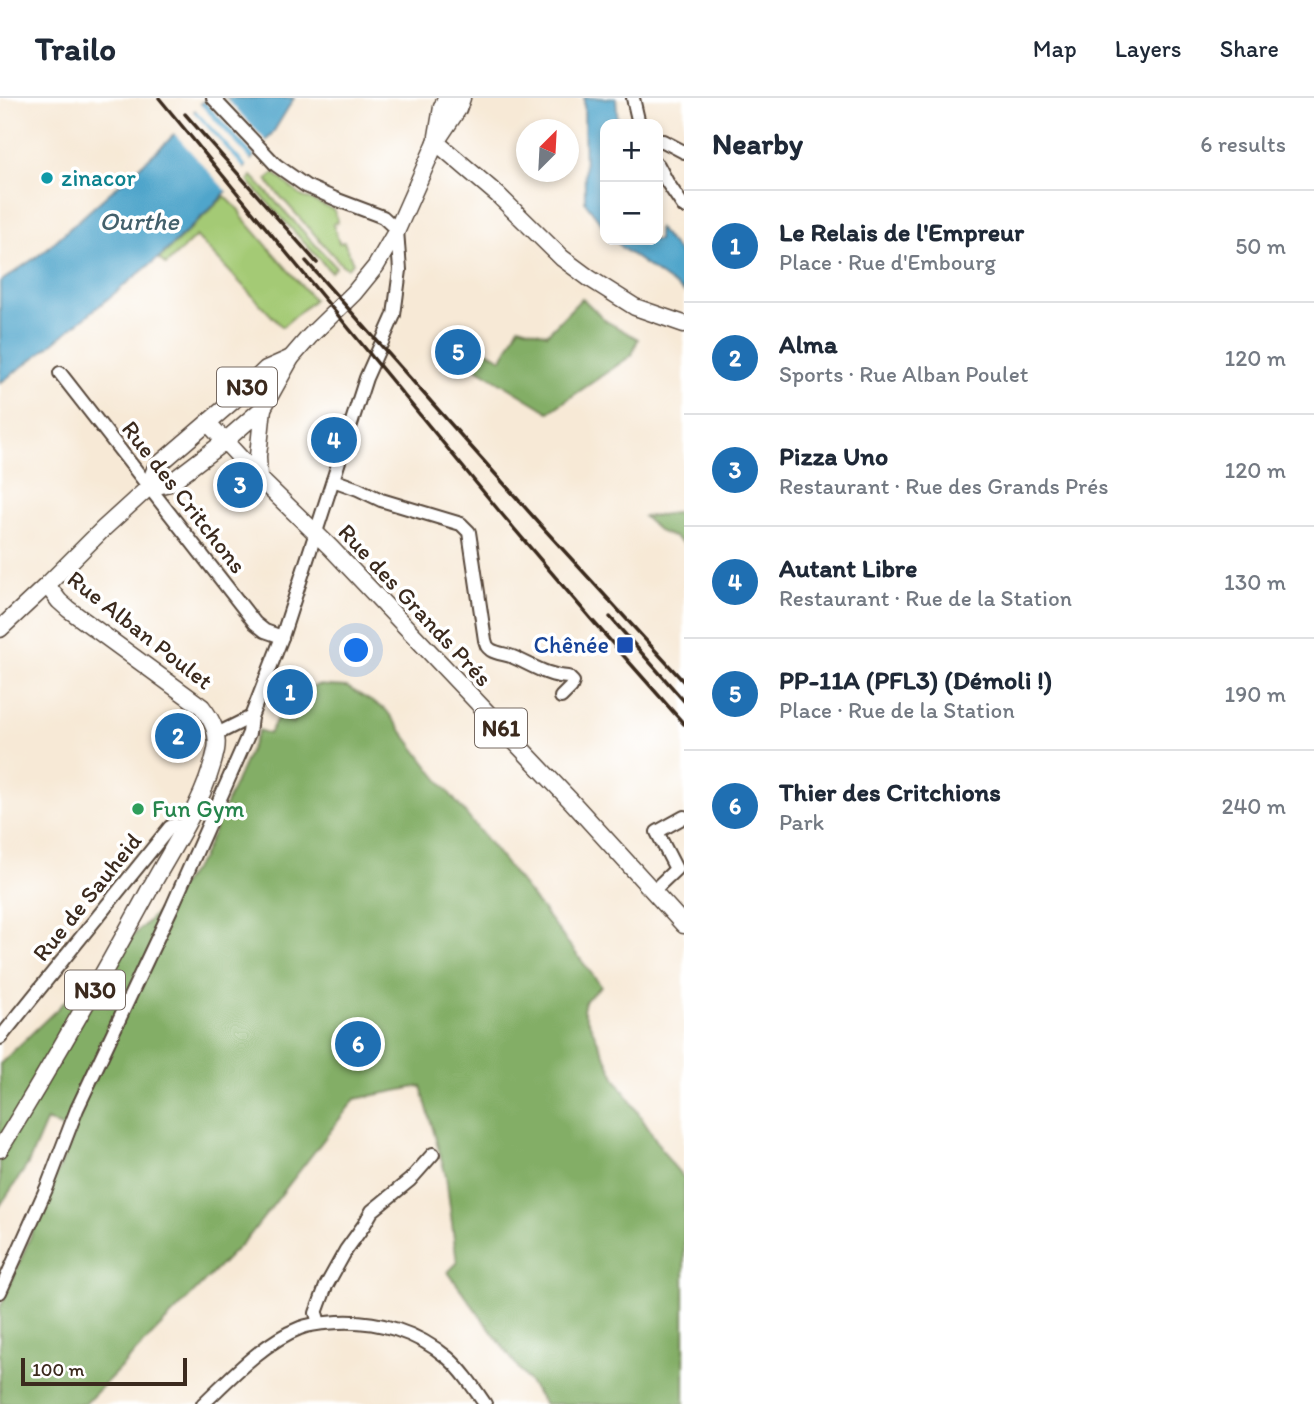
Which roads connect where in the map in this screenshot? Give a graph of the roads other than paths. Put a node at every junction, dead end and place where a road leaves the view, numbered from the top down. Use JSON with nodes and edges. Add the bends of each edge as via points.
{"nodes":[{"id":1,"x":213,"y":98,"type":"edge"},
{"id":2,"x":446,"y":98,"type":"edge"},
{"id":3,"x":462,"y":98,"type":"edge"},
{"id":4,"x":634,"y":98,"type":"edge"},
{"id":5,"x":638,"y":119,"type":"edge"},
{"id":6,"x":663,"y":141,"type":"edge"},
{"id":7,"x":436,"y":142,"type":"junction"},
{"id":8,"x":684,"y":152,"type":"edge"},
{"id":9,"x":663,"y":175,"type":"edge"},
{"id":10,"x":684,"y":206,"type":"edge"},
{"id":11,"x":397,"y":230,"type":"junction"},
{"id":12,"x":684,"y":324,"type":"edge"},
{"id":13,"x":291,"y":358,"type":"junction"},
{"id":14,"x":60,"y":373,"type":"dead end"},
{"id":15,"x":263,"y":408,"type":"junction"},
{"id":16,"x":208,"y":423,"type":"junction"},
{"id":17,"x":225,"y":441,"type":"junction"},
{"id":18,"x":259,"y":478,"type":"junction"},
{"id":19,"x":333,"y":480,"type":"junction"},
{"id":20,"x":148,"y":488,"type":"junction"},
{"id":21,"x":316,"y":533,"type":"junction"},
{"id":22,"x":47,"y":585,"type":"junction"},
{"id":23,"x":0,"y":629,"type":"edge"},
{"id":24,"x":282,"y":637,"type":"junction"},
{"id":25,"x":561,"y":697,"type":"dead end"},
{"id":26,"x":251,"y":717,"type":"junction"},
{"id":27,"x":217,"y":734,"type":"junction"},
{"id":28,"x":684,"y":817,"type":"edge"},
{"id":29,"x":184,"y":827,"type":"junction"},
{"id":30,"x":680,"y":873,"type":"edge"},
{"id":31,"x":653,"y":891,"type":"junction"},
{"id":32,"x":684,"y":925,"type":"edge"},
{"id":33,"x":0,"y":1038,"type":"edge"},
{"id":34,"x":0,"y":1149,"type":"edge"},
{"id":35,"x":433,"y":1154,"type":"dead end"},
{"id":36,"x":0,"y":1292,"type":"edge"},
{"id":37,"x":319,"y":1323,"type":"junction"},
{"id":38,"x":203,"y":1404,"type":"edge"},
{"id":39,"x":485,"y":1404,"type":"edge"}],
"edges":[{"from":1,"to":11,"type":"street","via":[[276,165],[306,186],[383,217]]},
{"from":2,"to":7,"type":"main road","number":"N30"},
{"from":3,"to":7,"type":"main road","number":"N30"},
{"from":4,"to":5,"type":"street"},
{"from":6,"to":8,"type":"street"},
{"from":7,"to":11,"type":"main road","number":"N30"},
{"from":7,"to":12,"type":"main road","via":[[589,278],[635,307]]},
{"from":9,"to":10,"type":"street"},
{"from":11,"to":13,"type":"main road","number":"N30","via":[[354,293]]},
{"from":11,"to":19,"type":"street","via":[[400,270],[394,316],[366,378]]},
{"from":13,"to":15,"type":"main road","number":"N30"},
{"from":13,"to":16,"type":"main road","number":"N30","via":[[266,369]]},
{"from":14,"to":20,"type":"street","name":"Rue des Critchons"},
{"from":15,"to":17,"type":"main road","number":"N30"},
{"from":15,"to":18,"type":"main road"},
{"from":16,"to":17,"type":"main road","name":"Rue des Grands Prés"},
{"from":16,"to":20,"type":"main road","number":"N30","via":[[156,467]]},
{"from":17,"to":18,"type":"main road","name":"Rue des Grands Prés","number":"N61"},
{"from":17,"to":20,"type":"main road","number":"N30","via":[[170,483]]},
{"from":18,"to":21,"type":"main road","name":"Rue des Grands Prés","number":"N61"},
{"from":19,"to":21,"type":"street"},
{"from":19,"to":25,"type":"street","via":[[461,524],[469,532],[488,647],[557,677],[568,677],[573,682]]},
{"from":20,"to":22,"type":"main road","number":"N30"},
{"from":20,"to":24,"type":"street","name":"Rue des Critchons","via":[[255,623]]},
{"from":21,"to":24,"type":"street"},
{"from":21,"to":31,"type":"main road","name":"Rue des Grands Prés","number":"N61"},
{"from":22,"to":23,"type":"main road"},
{"from":22,"to":27,"type":"main road","name":"Rue Alban Poulet","via":[[68,609],[202,707]]},
{"from":24,"to":26,"type":"street"},
{"from":26,"to":27,"type":"street"},
{"from":26,"to":36,"type":"street","via":[[237,761],[77,1110]]},
{"from":27,"to":29,"type":"main road","number":"N30","via":[[203,790]]},
{"from":28,"to":30,"type":"street","via":[[657,832]]},
{"from":29,"to":33,"type":"street","name":"Rue de Sauheid","via":[[170,827]]},
{"from":29,"to":34,"type":"main road","number":"N30","via":[[90,1000]]},
{"from":30,"to":31,"type":"street"},
{"from":31,"to":32,"type":"main road","name":"Rue des Grands Prés","number":"N61"},
{"from":35,"to":37,"type":"street","via":[[372,1211],[326,1286],[316,1313]]},
{"from":37,"to":38,"type":"street","via":[[303,1326],[259,1353]]},
{"from":37,"to":39,"type":"street","via":[[373,1323],[428,1343],[465,1376]]}]}
